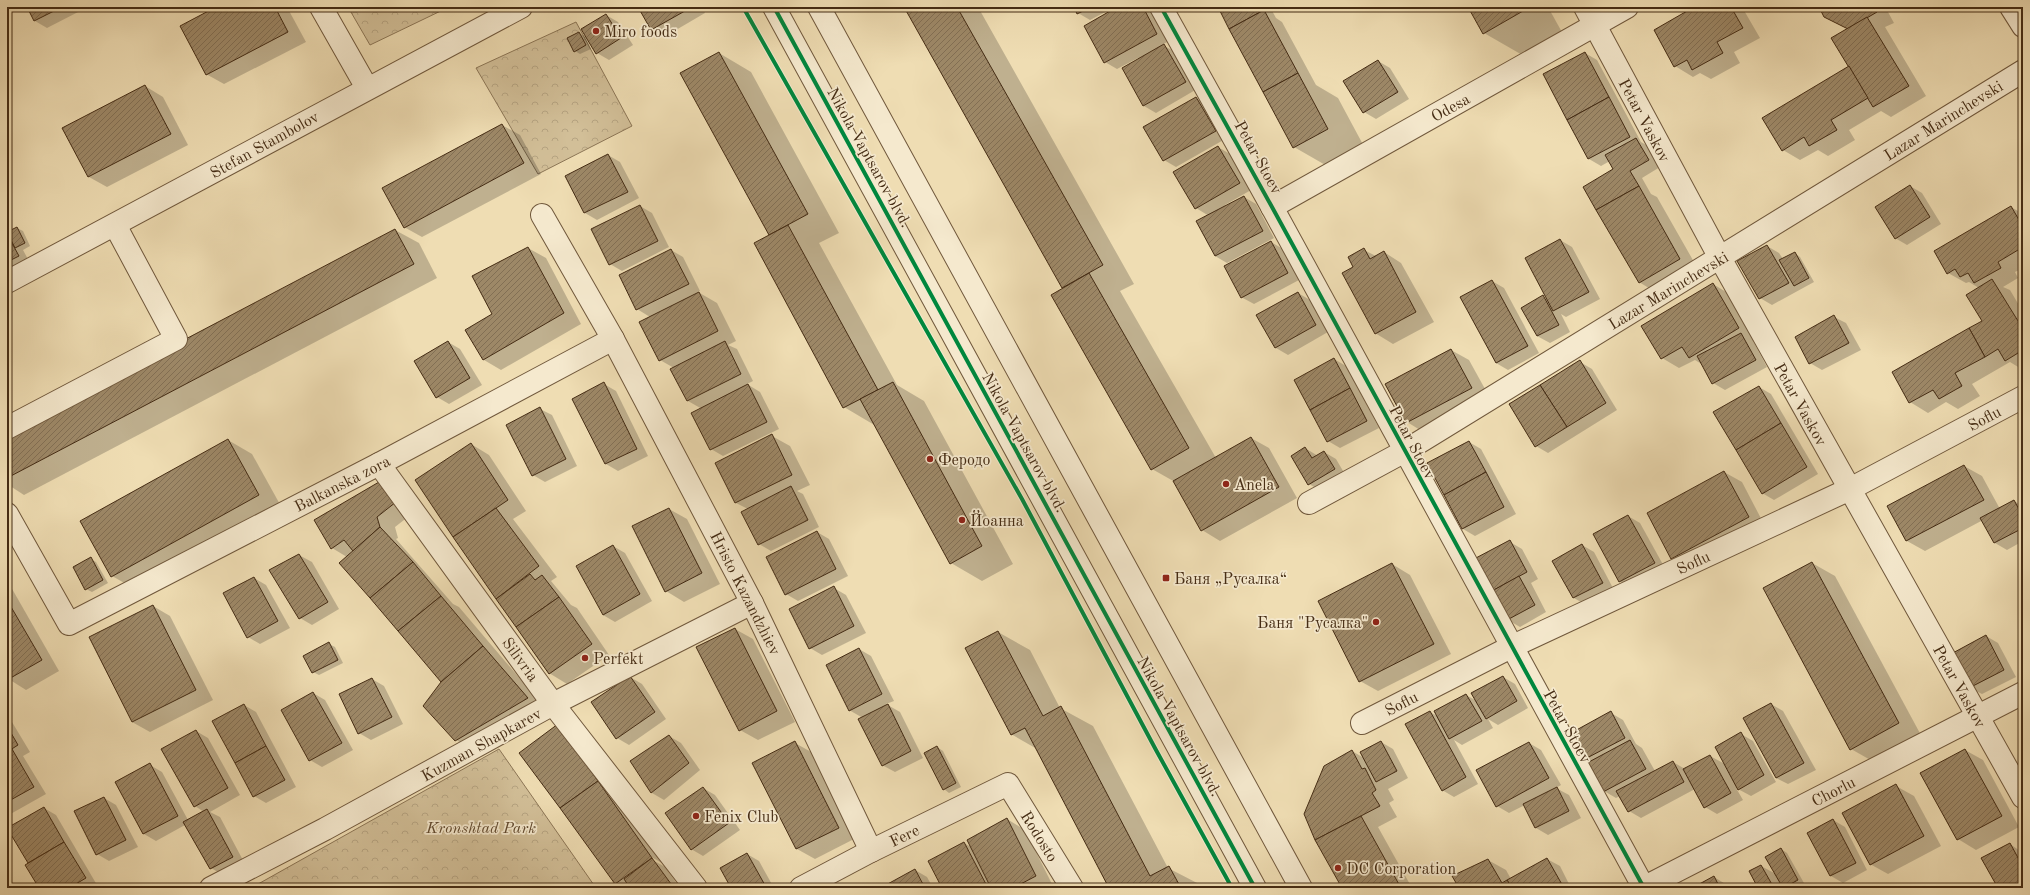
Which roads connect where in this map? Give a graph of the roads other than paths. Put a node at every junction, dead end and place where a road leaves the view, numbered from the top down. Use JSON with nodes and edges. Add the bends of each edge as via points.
{"nodes":[{"id":1,"x":320,"y":7,"type":"edge"},
{"id":2,"x":521,"y":7,"type":"edge"},
{"id":3,"x":774,"y":7,"type":"edge"},
{"id":4,"x":819,"y":7,"type":"edge"},
{"id":5,"x":1162,"y":7,"type":"edge"},
{"id":6,"x":1627,"y":7,"type":"edge"},
{"id":7,"x":2011,"y":7,"type":"edge"},
{"id":8,"x":1590,"y":16,"type":"edge"},
{"id":9,"x":2023,"y":26,"type":"edge"},
{"id":10,"x":2023,"y":71,"type":"edge"},
{"id":11,"x":366,"y":88,"type":"junction"},
{"id":12,"x":1272,"y":206,"type":"junction"},
{"id":13,"x":542,"y":215,"type":"dead end"},
{"id":14,"x":115,"y":225,"type":"junction"},
{"id":15,"x":1720,"y":258,"type":"junction"},
{"id":16,"x":7,"y":282,"type":"edge"},
{"id":17,"x":613,"y":340,"type":"junction"},
{"id":18,"x":2023,"y":397,"type":"edge"},
{"id":19,"x":7,"y":428,"type":"edge"},
{"id":20,"x":1404,"y":451,"type":"junction"},
{"id":21,"x":379,"y":464,"type":"junction"},
{"id":22,"x":1850,"y":489,"type":"junction"},
{"id":23,"x":1308,"y":503,"type":"dead end"},
{"id":24,"x":7,"y":514,"type":"edge"},
{"id":25,"x":752,"y":603,"type":"junction"},
{"id":26,"x":1511,"y":647,"type":"junction"},
{"id":27,"x":2023,"y":694,"type":"edge"},
{"id":28,"x":553,"y":704,"type":"junction"},
{"id":29,"x":1978,"y":717,"type":"junction"},
{"id":30,"x":1362,"y":723,"type":"dead end"},
{"id":31,"x":1008,"y":784,"type":"joint"},
{"id":32,"x":2023,"y":797,"type":"edge"},
{"id":33,"x":871,"y":851,"type":"junction"},
{"id":34,"x":211,"y":888,"type":"edge"},
{"id":35,"x":696,"y":888,"type":"edge"},
{"id":36,"x":801,"y":888,"type":"edge"},
{"id":37,"x":1072,"y":888,"type":"edge"},
{"id":38,"x":1255,"y":888,"type":"edge"},
{"id":39,"x":1301,"y":888,"type":"edge"},
{"id":40,"x":1643,"y":888,"type":"edge"}],
"edges":[{"from":1,"to":11,"type":"street"},
{"from":2,"to":11,"type":"street","name":"Stefan Stambolov"},
{"from":3,"to":38,"type":"street","name":"Nikola Vaptsarov blvd."},
{"from":4,"to":39,"type":"street","name":"Nikola Vaptsarov blvd."},
{"from":5,"to":12,"type":"street","name":"Petar Stoev"},
{"from":6,"to":8,"type":"street","name":"Odesa"},
{"from":7,"to":9,"type":"street"},
{"from":8,"to":12,"type":"street","name":"Odesa"},
{"from":8,"to":15,"type":"street","name":"Petar Vaskov"},
{"from":10,"to":15,"type":"street","name":"Lazar Marinchevski"},
{"from":11,"to":14,"type":"street","name":"Stefan Stambolov"},
{"from":12,"to":20,"type":"street","name":"Petar Stoev"},
{"from":13,"to":17,"type":"street","name":"Hristo Kazandzhiev"},
{"from":14,"to":16,"type":"street","name":"Stefan Stambolov"},
{"from":14,"to":19,"type":"street","via":[[176,339]]},
{"from":15,"to":20,"type":"street","name":"Lazar Marinchevski"},
{"from":15,"to":22,"type":"street","name":"Petar Vaskov"},
{"from":17,"to":21,"type":"street","name":"Balkanska zora"},
{"from":17,"to":25,"type":"street","name":"Hristo Kazandzhiev"},
{"from":18,"to":22,"type":"street","name":"Soflu"},
{"from":20,"to":23,"type":"street","name":"Lazar Marinchevski"},
{"from":20,"to":26,"type":"street","name":"Petar Stoev"},
{"from":21,"to":24,"type":"street","name":"Balkanska zora","via":[[69,624]]},
{"from":21,"to":28,"type":"street","name":"Silivria"},
{"from":22,"to":26,"type":"street","name":"Soflu"},
{"from":22,"to":29,"type":"street","name":"Petar Vaskov"},
{"from":25,"to":28,"type":"street","name":"Kuzman Shapkarev"},
{"from":25,"to":33,"type":"street","name":"Hristo Kazandzhiev"},
{"from":26,"to":30,"type":"street","name":"Soflu"},
{"from":26,"to":40,"type":"street","name":"Petar Stoev"},
{"from":27,"to":29,"type":"street","name":"Chorlu"},
{"from":28,"to":34,"type":"street","name":"Kuzman Shapkarev"},
{"from":28,"to":35,"type":"street","name":"Silivria"},
{"from":29,"to":32,"type":"street","name":"Petar Vaskov"},
{"from":29,"to":40,"type":"street","name":"Chorlu"},
{"from":31,"to":33,"type":"street","name":"Fere"},
{"from":31,"to":37,"type":"street","name":"Rodosto"},
{"from":33,"to":36,"type":"street","name":"Fere"}]}
